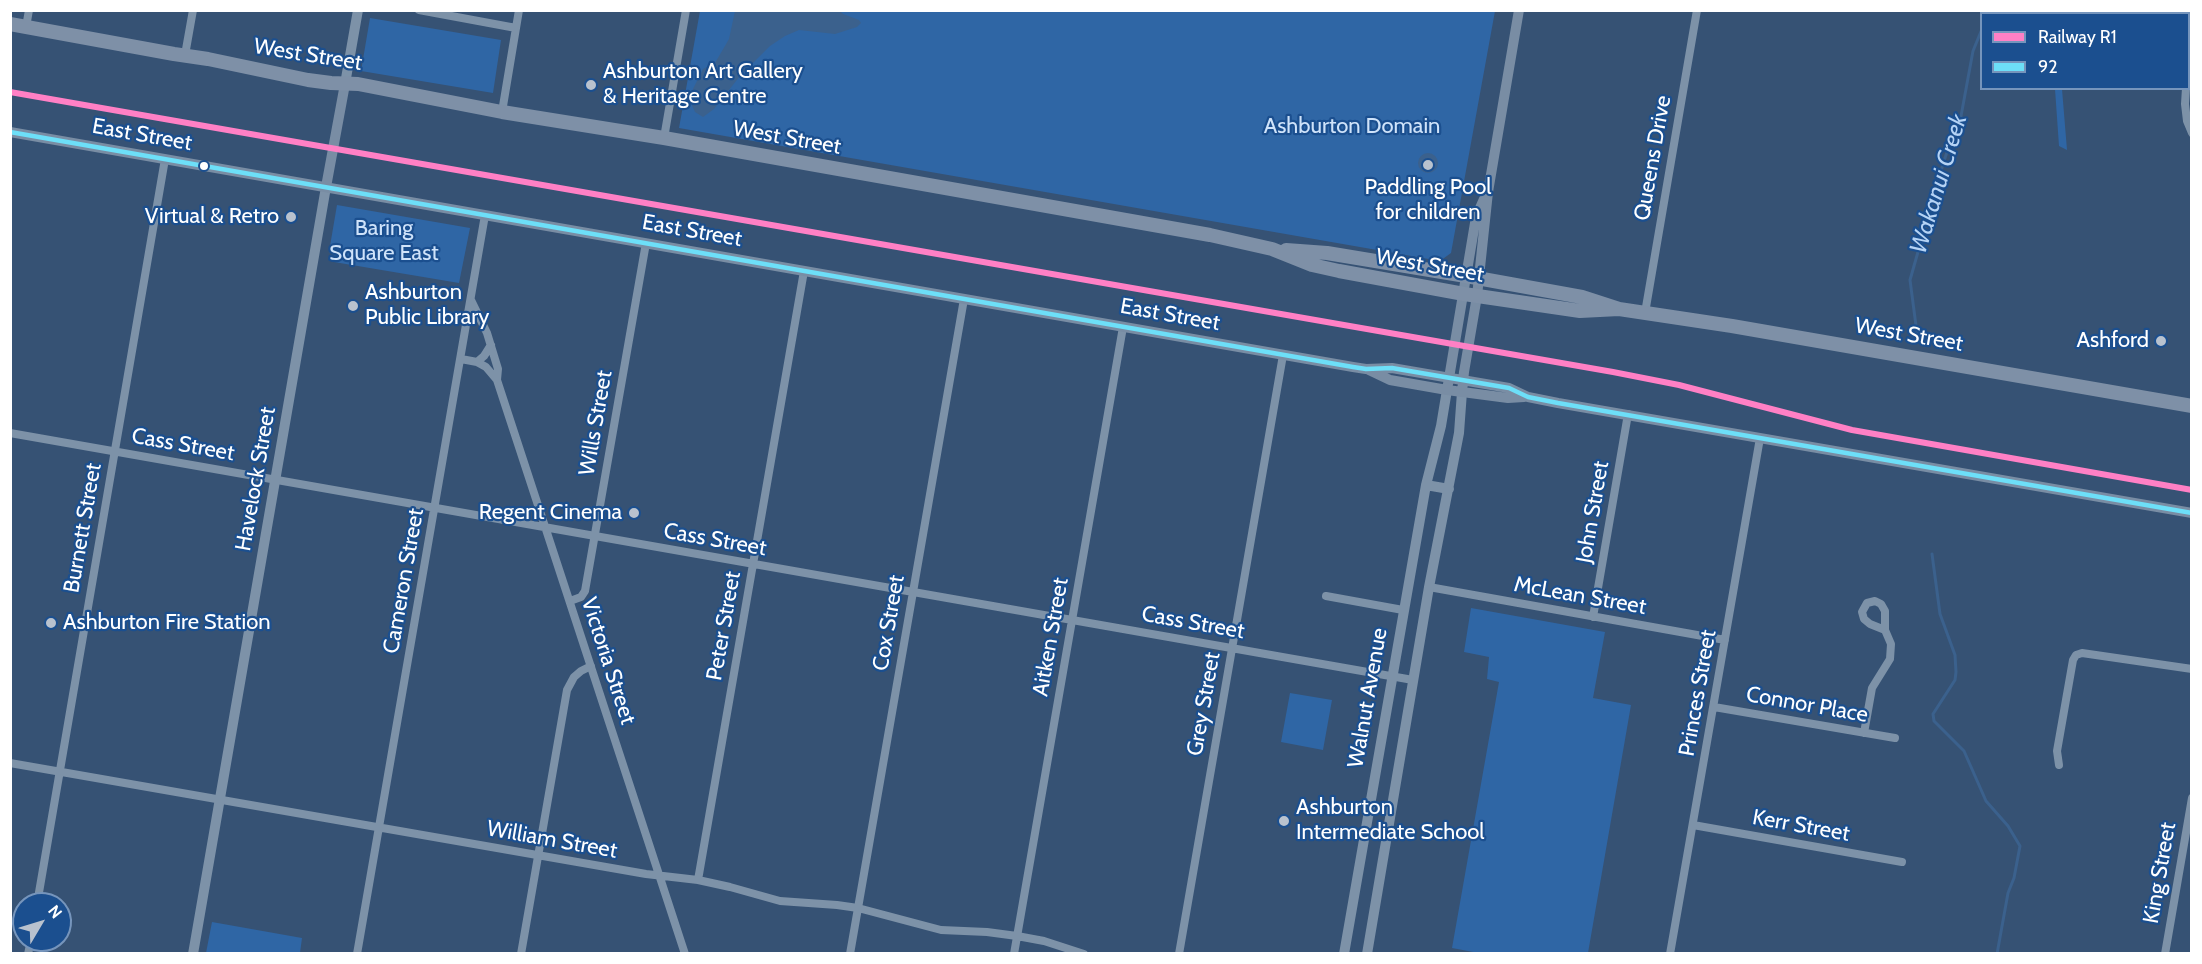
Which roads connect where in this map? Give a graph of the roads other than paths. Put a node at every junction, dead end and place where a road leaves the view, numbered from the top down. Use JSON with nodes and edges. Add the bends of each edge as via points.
{"nodes":[{"id":1,"x":29,"y":10,"type":"edge"},
{"id":2,"x":193,"y":10,"type":"edge"},
{"id":3,"x":358,"y":10,"type":"edge"},
{"id":4,"x":419,"y":10,"type":"edge"},
{"id":5,"x":519,"y":10,"type":"edge"},
{"id":6,"x":686,"y":10,"type":"edge"},
{"id":7,"x":1520,"y":10,"type":"edge"},
{"id":8,"x":1697,"y":10,"type":"edge"},
{"id":9,"x":10,"y":24,"type":"edge"},
{"id":10,"x":26,"y":27,"type":"junction"},
{"id":11,"x":516,"y":28,"type":"junction"},
{"id":12,"x":185,"y":55,"type":"junction"},
{"id":13,"x":345,"y":84,"type":"junction"},
{"id":14,"x":2186,"y":90,"type":"edge"},
{"id":15,"x":502,"y":112,"type":"junction"},
{"id":16,"x":10,"y":132,"type":"edge"},
{"id":17,"x":2192,"y":133,"type":"edge"},
{"id":18,"x":664,"y":138,"type":"junction"},
{"id":19,"x":165,"y":159,"type":"junction"},
{"id":20,"x":326,"y":187,"type":"junction"},
{"id":21,"x":485,"y":215,"type":"junction"},
{"id":22,"x":646,"y":243,"type":"junction"},
{"id":23,"x":1272,"y":249,"type":"junction"},
{"id":24,"x":804,"y":271,"type":"junction"},
{"id":25,"x":1472,"y":278,"type":"junction"},
{"id":26,"x":1471,"y":295,"type":"junction"},
{"id":27,"x":964,"y":299,"type":"junction"},
{"id":28,"x":471,"y":300,"type":"junction"},
{"id":29,"x":1619,"y":309,"type":"junction"},
{"id":30,"x":1645,"y":313,"type":"junction"},
{"id":31,"x":1123,"y":327,"type":"junction"},
{"id":32,"x":491,"y":345,"type":"junction"},
{"id":33,"x":1283,"y":355,"type":"junction"},
{"id":34,"x":460,"y":359,"type":"junction"},
{"id":35,"x":477,"y":362,"type":"junction"},
{"id":36,"x":1366,"y":369,"type":"junction"},
{"id":37,"x":1450,"y":378,"type":"junction"},
{"id":38,"x":497,"y":380,"type":"junction"},
{"id":39,"x":1462,"y":380,"type":"junction"},
{"id":40,"x":1447,"y":390,"type":"junction"},
{"id":41,"x":1462,"y":392,"type":"junction"},
{"id":42,"x":1528,"y":397,"type":"junction"},
{"id":43,"x":2192,"y":406,"type":"edge"},
{"id":44,"x":1628,"y":414,"type":"junction"},
{"id":45,"x":10,"y":433,"type":"edge"},
{"id":46,"x":1760,"y":438,"type":"junction"},
{"id":47,"x":114,"y":451,"type":"junction"},
{"id":48,"x":275,"y":480,"type":"junction"},
{"id":49,"x":1426,"y":485,"type":"junction"},
{"id":50,"x":1449,"y":489,"type":"junction"},
{"id":51,"x":435,"y":508,"type":"junction"},
{"id":52,"x":2192,"y":513,"type":"edge"},
{"id":53,"x":546,"y":528,"type":"junction"},
{"id":54,"x":594,"y":537,"type":"junction"},
{"id":55,"x":753,"y":565,"type":"junction"},
{"id":56,"x":1429,"y":587,"type":"junction"},
{"id":57,"x":912,"y":592,"type":"junction"},
{"id":58,"x":1326,"y":596,"type":"dead end"},
{"id":59,"x":570,"y":601,"type":"junction"},
{"id":60,"x":1403,"y":610,"type":"junction"},
{"id":61,"x":1593,"y":617,"type":"junction"},
{"id":62,"x":1072,"y":620,"type":"junction"},
{"id":63,"x":1885,"y":630,"type":"dead end"},
{"id":64,"x":1725,"y":640,"type":"junction"},
{"id":65,"x":1232,"y":648,"type":"junction"},
{"id":66,"x":591,"y":666,"type":"junction"},
{"id":67,"x":2192,"y":669,"type":"edge"},
{"id":68,"x":1391,"y":676,"type":"junction"},
{"id":69,"x":1413,"y":680,"type":"junction"},
{"id":70,"x":1714,"y":707,"type":"junction"},
{"id":71,"x":1864,"y":733,"type":"junction"},
{"id":72,"x":1895,"y":738,"type":"dead end"},
{"id":73,"x":10,"y":763,"type":"edge"},
{"id":74,"x":2059,"y":765,"type":"dead end"},
{"id":75,"x":60,"y":772,"type":"junction"},
{"id":76,"x":2192,"y":798,"type":"edge"},
{"id":77,"x":220,"y":800,"type":"junction"},
{"id":78,"x":1693,"y":825,"type":"junction"},
{"id":79,"x":379,"y":828,"type":"junction"},
{"id":80,"x":538,"y":856,"type":"junction"},
{"id":81,"x":1902,"y":862,"type":"dead end"},
{"id":82,"x":659,"y":875,"type":"junction"},
{"id":83,"x":698,"y":880,"type":"junction"},
{"id":84,"x":39,"y":892,"type":"edge"},
{"id":85,"x":858,"y":908,"type":"junction"},
{"id":86,"x":1017,"y":936,"type":"junction"},
{"id":87,"x":193,"y":954,"type":"edge"},
{"id":88,"x":357,"y":954,"type":"edge"},
{"id":89,"x":521,"y":954,"type":"edge"},
{"id":90,"x":685,"y":954,"type":"edge"},
{"id":91,"x":850,"y":954,"type":"edge"},
{"id":92,"x":1014,"y":954,"type":"edge"},
{"id":93,"x":1084,"y":954,"type":"edge"},
{"id":94,"x":1179,"y":954,"type":"edge"},
{"id":95,"x":1344,"y":954,"type":"edge"},
{"id":96,"x":1367,"y":954,"type":"edge"},
{"id":97,"x":1670,"y":954,"type":"edge"},
{"id":98,"x":2165,"y":954,"type":"edge"}],
"edges":[{"from":1,"to":10,"type":"street"},
{"from":2,"to":12,"type":"street"},
{"from":3,"to":13,"type":"street","name":"Havelock Street"},
{"from":4,"to":11,"type":"street"},
{"from":5,"to":11,"type":"street"},
{"from":6,"to":18,"type":"street"},
{"from":7,"to":25,"type":"main road","name":"Walnut Avenue"},
{"from":8,"to":30,"type":"street","name":"Queens Drive"},
{"from":9,"to":10,"type":"highway","name":"West Street"},
{"from":10,"to":12,"type":"highway","name":"West Street"},
{"from":11,"to":15,"type":"street"},
{"from":12,"to":13,"type":"highway","name":"West Street"},
{"from":13,"to":15,"type":"highway","name":"West Street"},
{"from":13,"to":20,"type":"main road","name":"Havelock Street"},
{"from":14,"to":17,"type":"street","via":[[2187,121]]},
{"from":15,"to":18,"type":"highway","name":"West Street"},
{"from":16,"to":19,"type":"main road","name":"East Street"},
{"from":18,"to":23,"type":"highway","name":"West Street"},
{"from":19,"to":20,"type":"main road","name":"East Street"},
{"from":19,"to":47,"type":"street","name":"Burnett Street"},
{"from":20,"to":21,"type":"main road","name":"East Street"},
{"from":20,"to":48,"type":"street","name":"Havelock Street"},
{"from":21,"to":22,"type":"main road","name":"East Street"},
{"from":21,"to":28,"type":"street","name":"Cameron Street"},
{"from":22,"to":24,"type":"main road","name":"East Street"},
{"from":22,"to":54,"type":"street","name":"Wills Street"},
{"from":23,"to":25,"type":"highway","name":"West Street","via":[[1327,253]]},
{"from":23,"to":26,"type":"highway","name":"West Street","via":[[1312,265]]},
{"from":24,"to":27,"type":"main road","name":"East Street"},
{"from":24,"to":55,"type":"street","name":"Peter Street"},
{"from":25,"to":26,"type":"main road","name":"Walnut Avenue"},
{"from":25,"to":29,"type":"highway","name":"West Street","via":[[1582,297]]},
{"from":26,"to":29,"type":"highway","name":"West Street","via":[[1580,311]]},
{"from":26,"to":37,"type":"main road","name":"Walnut Avenue"},
{"from":26,"to":39,"type":"main road","name":"Walnut Avenue"},
{"from":27,"to":31,"type":"main road","name":"East Street"},
{"from":27,"to":57,"type":"street","name":"Cox Street"},
{"from":28,"to":32,"type":"street","name":"Victoria Street"},
{"from":28,"to":34,"type":"street","name":"Cameron Street"},
{"from":29,"to":30,"type":"highway","name":"West Street"},
{"from":30,"to":43,"type":"highway","name":"West Street"},
{"from":31,"to":33,"type":"main road","name":"East Street"},
{"from":31,"to":62,"type":"street","name":"Aitken Street"},
{"from":32,"to":35,"type":"street"},
{"from":32,"to":38,"type":"street","name":"Victoria Street"},
{"from":33,"to":36,"type":"main road","name":"East Street"},
{"from":33,"to":65,"type":"street","name":"Grey Street"},
{"from":34,"to":35,"type":"street"},
{"from":34,"to":51,"type":"street","name":"Cameron Street"},
{"from":35,"to":38,"type":"street","name":"Victoria Street"},
{"from":36,"to":37,"type":"main road","name":"East Street","via":[[1392,368]]},
{"from":36,"to":40,"type":"main road","name":"East Street","via":[[1390,380]]},
{"from":37,"to":39,"type":"main road","name":"East Street"},
{"from":37,"to":40,"type":"main road","name":"Walnut Avenue"},
{"from":38,"to":53,"type":"street","name":"Victoria Street"},
{"from":39,"to":41,"type":"main road","name":"Walnut Avenue"},
{"from":39,"to":42,"type":"main road","name":"East Street","via":[[1509,388]]},
{"from":40,"to":41,"type":"main road","name":"East Street"},
{"from":40,"to":49,"type":"street","name":"Walnut Avenue"},
{"from":41,"to":42,"type":"main road","name":"East Street"},
{"from":41,"to":50,"type":"street","name":"Walnut Avenue"},
{"from":42,"to":44,"type":"main road","name":"East Street"},
{"from":44,"to":46,"type":"main road","name":"East Street"},
{"from":44,"to":61,"type":"street","name":"John Street"},
{"from":45,"to":47,"type":"street","name":"Cass Street"},
{"from":46,"to":52,"type":"main road","name":"East Street"},
{"from":46,"to":64,"type":"street","name":"Princes Street"},
{"from":47,"to":48,"type":"street","name":"Cass Street"},
{"from":47,"to":75,"type":"street","name":"Burnett Street"},
{"from":48,"to":51,"type":"street","name":"Cass Street"},
{"from":48,"to":77,"type":"street","name":"Havelock Street"},
{"from":49,"to":50,"type":"street"},
{"from":49,"to":60,"type":"street","name":"Walnut Avenue"},
{"from":50,"to":56,"type":"street","name":"Walnut Avenue"},
{"from":51,"to":53,"type":"street","name":"Cass Street"},
{"from":51,"to":79,"type":"street","name":"Cameron Street"},
{"from":53,"to":54,"type":"street","name":"Cass Street"},
{"from":53,"to":59,"type":"street","name":"Victoria Street"},
{"from":54,"to":55,"type":"street","name":"Cass Street"},
{"from":54,"to":59,"type":"street","name":"Wills Street","via":[[585,591]]},
{"from":55,"to":57,"type":"street","name":"Cass Street"},
{"from":55,"to":83,"type":"street","name":"Peter Street"},
{"from":56,"to":61,"type":"street","name":"McLean Street"},
{"from":56,"to":69,"type":"street","name":"Walnut Avenue"},
{"from":57,"to":62,"type":"street","name":"Cass Street"},
{"from":57,"to":85,"type":"street","name":"Cox Street"},
{"from":58,"to":60,"type":"street"},
{"from":59,"to":66,"type":"street","name":"Victoria Street"},
{"from":60,"to":68,"type":"street","name":"Walnut Avenue"},
{"from":61,"to":64,"type":"street","name":"McLean Street"},
{"from":62,"to":65,"type":"street","name":"Cass Street"},
{"from":62,"to":86,"type":"street","name":"Aitken Street"},
{"from":63,"to":71,"type":"street","via":[[1891,644],[1890,659],[1872,688]]},
{"from":64,"to":70,"type":"street","name":"Princes Street"},
{"from":65,"to":68,"type":"street","name":"Cass Street"},
{"from":65,"to":94,"type":"street","name":"Grey Street"},
{"from":66,"to":80,"type":"street","via":[[574,677],[567,690]]},
{"from":66,"to":82,"type":"street","name":"Victoria Street"},
{"from":67,"to":74,"type":"street","via":[[2082,653],[2076,656],[2057,751]]},
{"from":68,"to":69,"type":"street","name":"Cass Street"},
{"from":68,"to":95,"type":"street","name":"Walnut Avenue"},
{"from":69,"to":96,"type":"street","name":"Walnut Avenue"},
{"from":70,"to":71,"type":"street","name":"Connor Place"},
{"from":70,"to":78,"type":"street","name":"Princes Street"},
{"from":71,"to":72,"type":"street","name":"Connor Place"},
{"from":73,"to":75,"type":"street","name":"William Street"},
{"from":75,"to":77,"type":"street","name":"William Street"},
{"from":75,"to":84,"type":"street","name":"Burnett Street"},
{"from":76,"to":98,"type":"street","name":"King Street"},
{"from":77,"to":79,"type":"street","name":"William Street"},
{"from":77,"to":87,"type":"street","name":"Havelock Street"},
{"from":78,"to":81,"type":"street","name":"Kerr Street"},
{"from":78,"to":97,"type":"street","name":"Princes Street"},
{"from":79,"to":80,"type":"street","name":"William Street"},
{"from":79,"to":88,"type":"street","name":"Cameron Street"},
{"from":80,"to":82,"type":"street","name":"William Street"},
{"from":80,"to":89,"type":"street"},
{"from":82,"to":83,"type":"street","name":"William Street"},
{"from":82,"to":90,"type":"street","name":"Victoria Street"},
{"from":83,"to":85,"type":"street","name":"William Street","via":[[780,901]]},
{"from":85,"to":86,"type":"street","name":"William Street","via":[[941,930]]},
{"from":85,"to":91,"type":"street","name":"Cox Street"},
{"from":86,"to":92,"type":"street","name":"Aitken Street"},
{"from":86,"to":93,"type":"street","name":"William Street"}]}
